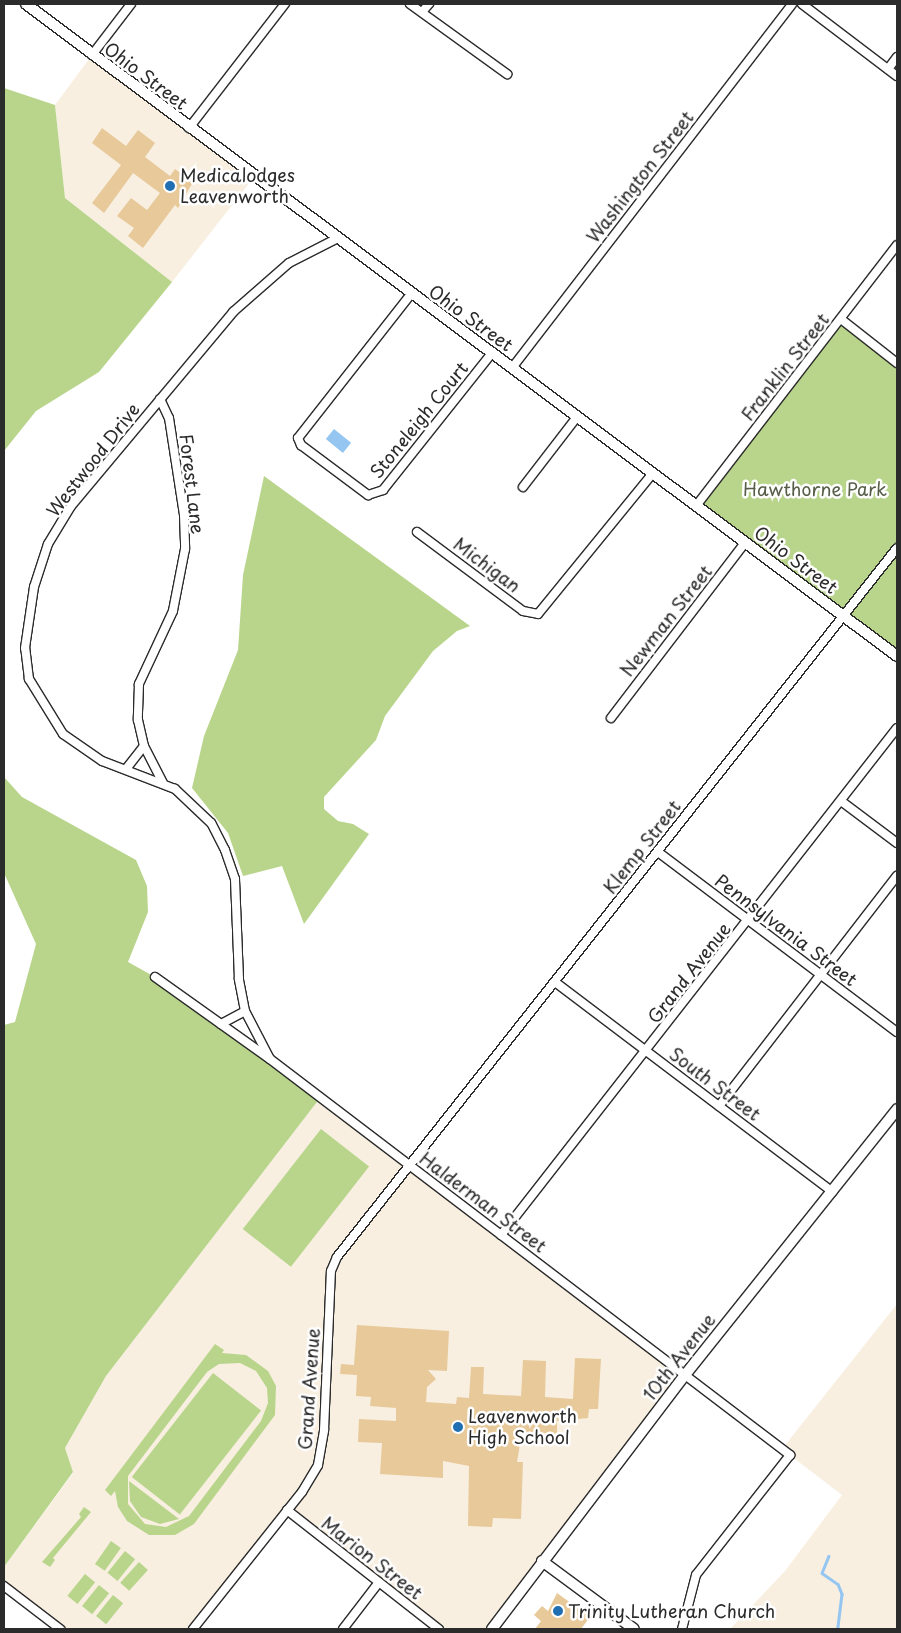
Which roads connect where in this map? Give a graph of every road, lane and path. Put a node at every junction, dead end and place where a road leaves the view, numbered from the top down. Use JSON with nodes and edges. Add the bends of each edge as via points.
{"nodes":[{"id":1,"x":26,"y":4,"type":"edge"},
{"id":2,"x":131,"y":4,"type":"edge"},
{"id":3,"x":285,"y":4,"type":"edge"},
{"id":4,"x":410,"y":4,"type":"edge"},
{"id":5,"x":429,"y":4,"type":"edge"},
{"id":6,"x":792,"y":4,"type":"edge"},
{"id":7,"x":802,"y":4,"type":"edge"},
{"id":8,"x":422,"y":12,"type":"junction"},
{"id":9,"x":92,"y":55,"type":"junction"},
{"id":10,"x":897,"y":57,"type":"edge"},
{"id":11,"x":888,"y":69,"type":"junction"},
{"id":12,"x":507,"y":74,"type":"dead end"},
{"id":13,"x":897,"y":76,"type":"edge"},
{"id":14,"x":189,"y":128,"type":"junction"},
{"id":15,"x":336,"y":239,"type":"junction"},
{"id":16,"x":897,"y":245,"type":"edge"},
{"id":17,"x":411,"y":294,"type":"junction"},
{"id":18,"x":841,"y":319,"type":"junction"},
{"id":19,"x":897,"y":351,"type":"edge"},
{"id":20,"x":492,"y":353,"type":"junction"},
{"id":21,"x":894,"y":361,"type":"edge"},
{"id":22,"x":512,"y":368,"type":"junction"},
{"id":23,"x":160,"y":399,"type":"junction"},
{"id":24,"x":577,"y":417,"type":"junction"},
{"id":25,"x":652,"y":474,"type":"junction"},
{"id":26,"x":522,"y":487,"type":"dead end"},
{"id":27,"x":696,"y":506,"type":"junction"},
{"id":28,"x":417,"y":532,"type":"dead end"},
{"id":29,"x":746,"y":543,"type":"junction"},
{"id":30,"x":897,"y":548,"type":"edge"},
{"id":31,"x":844,"y":616,"type":"junction"},
{"id":32,"x":897,"y":656,"type":"edge"},
{"id":33,"x":611,"y":718,"type":"dead end"},
{"id":34,"x":897,"y":728,"type":"edge"},
{"id":35,"x":144,"y":746,"type":"junction"},
{"id":36,"x":126,"y":769,"type":"junction"},
{"id":37,"x":163,"y":783,"type":"junction"},
{"id":38,"x":841,"y":800,"type":"junction"},
{"id":39,"x":897,"y":843,"type":"edge"},
{"id":40,"x":658,"y":852,"type":"junction"},
{"id":41,"x":897,"y":876,"type":"edge"},
{"id":42,"x":748,"y":922,"type":"junction"},
{"id":43,"x":820,"y":975,"type":"junction"},
{"id":44,"x":155,"y":976,"type":"dead end"},
{"id":45,"x":555,"y":982,"type":"junction"},
{"id":46,"x":245,"y":1011,"type":"junction"},
{"id":47,"x":221,"y":1024,"type":"junction"},
{"id":48,"x":897,"y":1032,"type":"edge"},
{"id":49,"x":646,"y":1051,"type":"junction"},
{"id":50,"x":270,"y":1059,"type":"junction"},
{"id":51,"x":719,"y":1106,"type":"junction"},
{"id":52,"x":897,"y":1109,"type":"edge"},
{"id":53,"x":408,"y":1164,"type":"junction"},
{"id":54,"x":833,"y":1192,"type":"junction"},
{"id":55,"x":501,"y":1235,"type":"junction"},
{"id":56,"x":685,"y":1375,"type":"junction"},
{"id":57,"x":286,"y":1510,"type":"junction"},
{"id":58,"x":542,"y":1561,"type":"junction"},
{"id":59,"x":379,"y":1582,"type":"junction"},
{"id":60,"x":4,"y":1586,"type":"edge"},
{"id":61,"x":60,"y":1629,"type":"edge"},
{"id":62,"x":193,"y":1629,"type":"edge"},
{"id":63,"x":343,"y":1629,"type":"edge"},
{"id":64,"x":439,"y":1629,"type":"edge"},
{"id":65,"x":492,"y":1629,"type":"edge"},
{"id":66,"x":634,"y":1629,"type":"edge"},
{"id":67,"x":682,"y":1629,"type":"edge"}],
"edges":[{"from":1,"to":9,"type":"street","name":"Ohio Street"},
{"from":2,"to":9,"type":"street"},
{"from":3,"to":14,"type":"street"},
{"from":4,"to":8,"type":"street"},
{"from":5,"to":8,"type":"street"},
{"from":6,"to":22,"type":"street","name":"Washington Street"},
{"from":7,"to":11,"type":"street"},
{"from":8,"to":12,"type":"street"},
{"from":9,"to":14,"type":"street","name":"Ohio Street"},
{"from":10,"to":11,"type":"street"},
{"from":11,"to":13,"type":"street"},
{"from":14,"to":15,"type":"street","name":"Ohio Street"},
{"from":15,"to":17,"type":"street","name":"Ohio Street"},
{"from":15,"to":23,"type":"street","name":"Westwood Drive","via":[[289,263],[264,282],[182,369]]},
{"from":16,"to":18,"type":"street","name":"Franklin Street"},
{"from":17,"to":20,"type":"street","name":"Ohio Street"},
{"from":17,"to":20,"type":"street","name":"Stoneleigh Court","via":[[298,438],[301,445],[368,495],[383,490]]},
{"from":18,"to":21,"type":"street"},
{"from":18,"to":27,"type":"street","name":"Franklin Street"},
{"from":19,"to":21,"type":"street"},
{"from":20,"to":22,"type":"street","name":"Ohio Street"},
{"from":22,"to":24,"type":"street","name":"Ohio Street"},
{"from":23,"to":35,"type":"street","name":"Forest Lane","via":[[169,418],[184,515],[185,549],[173,611],[138,684],[138,720]]},
{"from":23,"to":36,"type":"street","name":"Westwood Drive","via":[[71,506],[48,544],[34,587],[25,648],[29,679],[63,734],[90,754]]},
{"from":24,"to":25,"type":"street","name":"Ohio Street"},
{"from":24,"to":26,"type":"street"},
{"from":25,"to":27,"type":"street","name":"Ohio Street"},
{"from":25,"to":28,"type":"street","name":"Michigan","via":[[542,613],[523,611]]},
{"from":27,"to":29,"type":"street","name":"Ohio Street"},
{"from":29,"to":31,"type":"street","name":"Ohio Street"},
{"from":29,"to":33,"type":"street","name":"Newman Street"},
{"from":30,"to":31,"type":"street","name":"Klemp Street"},
{"from":31,"to":32,"type":"street","name":"Ohio Street"},
{"from":31,"to":40,"type":"street","name":"Klemp Street"},
{"from":34,"to":38,"type":"street","name":"Grand Avenue"},
{"from":35,"to":36,"type":"street"},
{"from":35,"to":37,"type":"street","name":"Forest Lane"},
{"from":36,"to":37,"type":"street","name":"Westwood Drive"},
{"from":37,"to":46,"type":"street","name":"Westwood Drive","via":[[189,799],[211,823],[226,850],[235,878],[239,979]]},
{"from":38,"to":39,"type":"street"},
{"from":38,"to":42,"type":"street","name":"Grand Avenue"},
{"from":40,"to":42,"type":"street","name":"Pennsylvania Street"},
{"from":40,"to":45,"type":"street","name":"Klemp Street"},
{"from":41,"to":43,"type":"street"},
{"from":42,"to":43,"type":"street","name":"Pennsylvania Street"},
{"from":42,"to":49,"type":"street","name":"Grand Avenue"},
{"from":43,"to":48,"type":"street","name":"Pennsylvania Street"},
{"from":43,"to":51,"type":"street"},
{"from":44,"to":47,"type":"street","name":"Halderman Street"},
{"from":45,"to":49,"type":"street","name":"South Street"},
{"from":45,"to":53,"type":"street","name":"Klemp Street"},
{"from":46,"to":47,"type":"street"},
{"from":46,"to":50,"type":"street","name":"Westwood Drive"},
{"from":47,"to":50,"type":"street","name":"Halderman Street"},
{"from":49,"to":51,"type":"street","name":"South Street"},
{"from":49,"to":55,"type":"street","name":"Grand Avenue"},
{"from":50,"to":53,"type":"street","name":"Halderman Street"},
{"from":51,"to":54,"type":"street","name":"South Street"},
{"from":52,"to":54,"type":"street","name":"10th Avenue"},
{"from":53,"to":55,"type":"street","name":"Halderman Street"},
{"from":53,"to":57,"type":"street","name":"Grand Avenue","via":[[337,1257],[331,1271],[322,1454],[312,1477]]},
{"from":54,"to":56,"type":"street","name":"10th Avenue"},
{"from":55,"to":56,"type":"street","name":"Halderman Street"},
{"from":56,"to":58,"type":"street","name":"10th Avenue"},
{"from":56,"to":67,"type":"street","name":"Halderman Street","via":[[790,1455],[696,1575]]},
{"from":57,"to":59,"type":"street","name":"Marion Street"},
{"from":57,"to":62,"type":"street","name":"Grand Avenue"},
{"from":58,"to":65,"type":"street","name":"10th Avenue"},
{"from":58,"to":66,"type":"street"},
{"from":59,"to":63,"type":"street"},
{"from":59,"to":64,"type":"street","name":"Marion Street"},
{"from":60,"to":61,"type":"street"}]}
